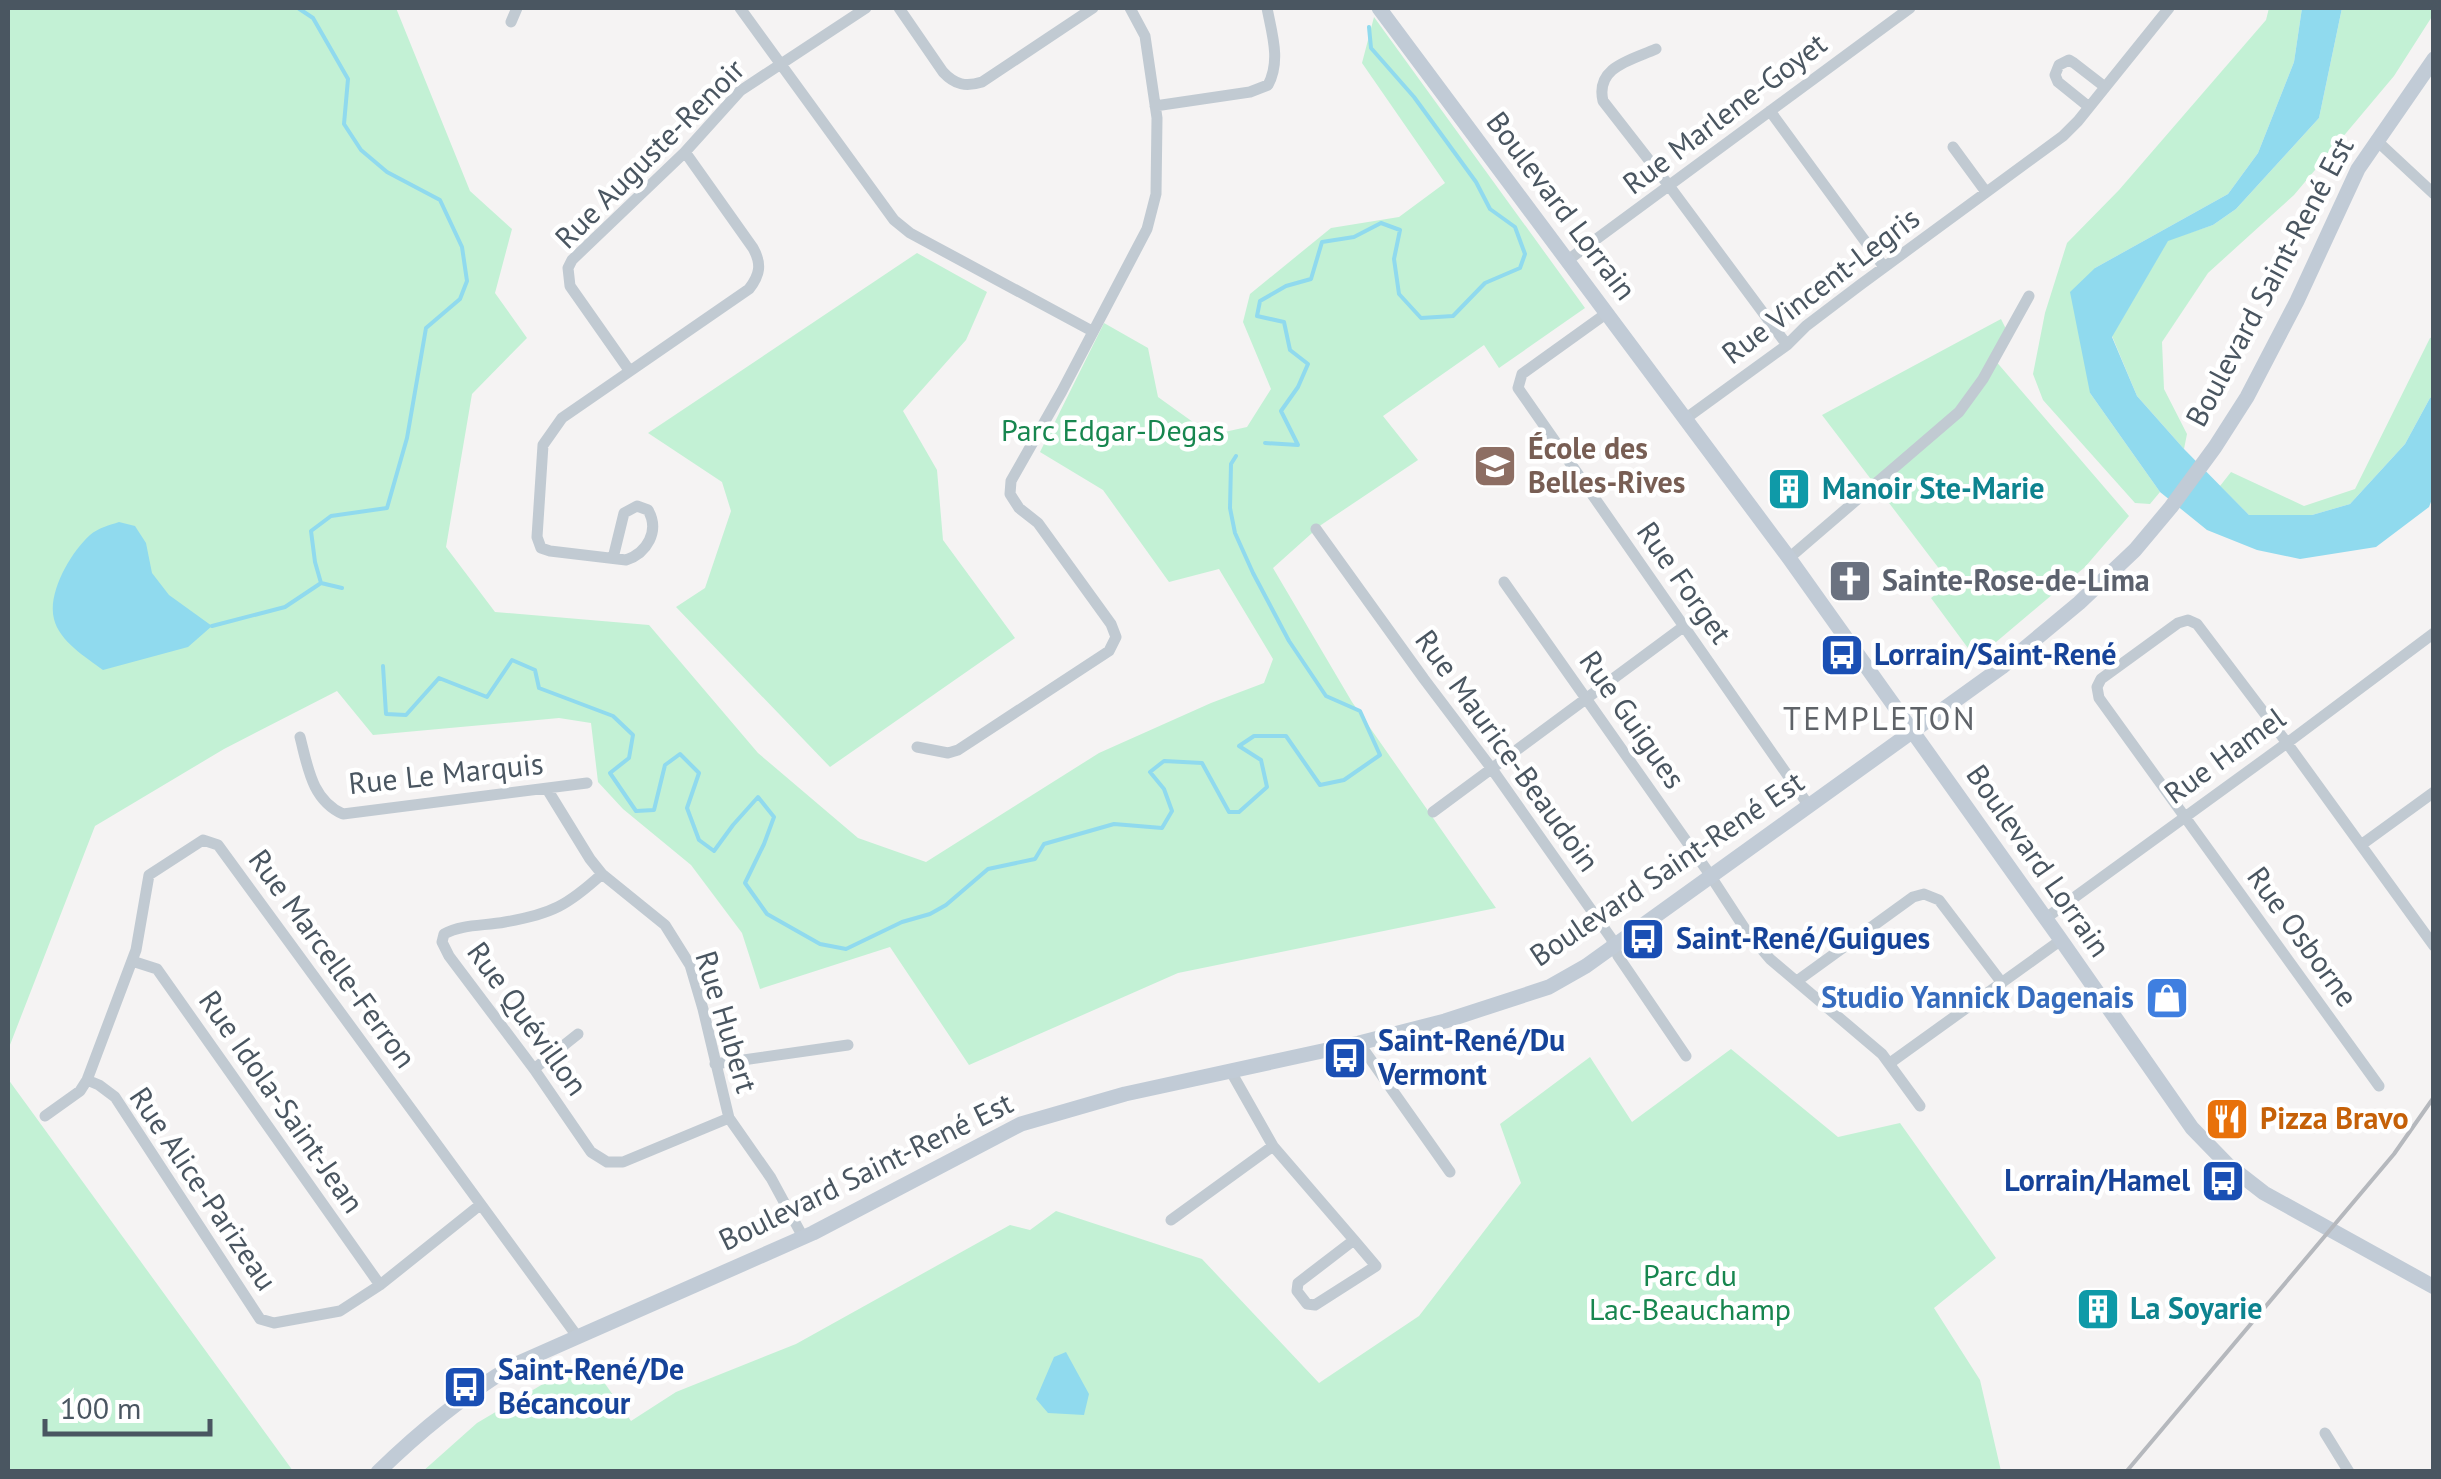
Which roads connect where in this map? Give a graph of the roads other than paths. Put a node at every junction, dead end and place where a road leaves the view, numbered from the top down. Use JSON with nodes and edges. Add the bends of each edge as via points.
{"nodes":[{"id":1,"x":517,"y":8,"type":"edge"},
{"id":2,"x":740,"y":8,"type":"edge"},
{"id":3,"x":866,"y":8,"type":"edge"},
{"id":4,"x":899,"y":8,"type":"edge"},
{"id":5,"x":1093,"y":8,"type":"edge"},
{"id":6,"x":1130,"y":8,"type":"edge"},
{"id":7,"x":1268,"y":8,"type":"edge"},
{"id":8,"x":1379,"y":8,"type":"edge"},
{"id":9,"x":1909,"y":8,"type":"edge"},
{"id":10,"x":2168,"y":8,"type":"edge"},
{"id":11,"x":510,"y":22,"type":"dead end"},
{"id":12,"x":1656,"y":49,"type":"dead end"},
{"id":13,"x":2434,"y":59,"type":"edge"},
{"id":14,"x":781,"y":64,"type":"junction"},
{"id":15,"x":2105,"y":87,"type":"junction"},
{"id":16,"x":1155,"y":106,"type":"junction"},
{"id":17,"x":2089,"y":107,"type":"junction"},
{"id":18,"x":1770,"y":112,"type":"junction"},
{"id":19,"x":2376,"y":140,"type":"junction"},
{"id":20,"x":1954,"y":148,"type":"dead end"},
{"id":21,"x":685,"y":152,"type":"junction"},
{"id":22,"x":1670,"y":187,"type":"junction"},
{"id":23,"x":1986,"y":192,"type":"junction"},
{"id":24,"x":2434,"y":194,"type":"edge"},
{"id":25,"x":1568,"y":260,"type":"junction"},
{"id":26,"x":1884,"y":267,"type":"junction"},
{"id":27,"x":2029,"y":296,"type":"dead end"},
{"id":28,"x":1607,"y":313,"type":"junction"},
{"id":29,"x":1092,"y":331,"type":"junction"},
{"id":30,"x":1786,"y":345,"type":"junction"},
{"id":31,"x":629,"y":370,"type":"junction"},
{"id":32,"x":1685,"y":419,"type":"junction"},
{"id":33,"x":1316,"y":529,"type":"dead end"},
{"id":34,"x":613,"y":558,"type":"junction"},
{"id":35,"x":1789,"y":558,"type":"junction"},
{"id":36,"x":1504,"y":582,"type":"dead end"},
{"id":37,"x":1683,"y":627,"type":"junction"},
{"id":38,"x":2434,"y":633,"type":"edge"},
{"id":39,"x":1587,"y":699,"type":"junction"},
{"id":40,"x":1911,"y":732,"type":"junction"},
{"id":41,"x":300,"y":737,"type":"dead end"},
{"id":42,"x":2287,"y":743,"type":"junction"},
{"id":43,"x":917,"y":748,"type":"dead end"},
{"id":44,"x":1492,"y":769,"type":"junction"},
{"id":45,"x":587,"y":783,"type":"dead end"},
{"id":46,"x":547,"y":789,"type":"junction"},
{"id":47,"x":2434,"y":792,"type":"edge"},
{"id":48,"x":1810,"y":806,"type":"junction"},
{"id":49,"x":1433,"y":812,"type":"dead end"},
{"id":50,"x":2184,"y":818,"type":"junction"},
{"id":51,"x":2361,"y":845,"type":"junction"},
{"id":52,"x":602,"y":874,"type":"junction"},
{"id":53,"x":1712,"y":877,"type":"junction"},
{"id":54,"x":2046,"y":918,"type":"junction"},
{"id":55,"x":2061,"y":940,"type":"junction"},
{"id":56,"x":2434,"y":946,"type":"edge"},
{"id":57,"x":1614,"y":947,"type":"junction"},
{"id":58,"x":132,"y":961,"type":"junction"},
{"id":59,"x":1796,"y":981,"type":"junction"},
{"id":60,"x":2002,"y":983,"type":"junction"},
{"id":61,"x":578,"y":1034,"type":"dead end"},
{"id":62,"x":1358,"y":1043,"type":"junction"},
{"id":63,"x":848,"y":1044,"type":"dead end"},
{"id":64,"x":1686,"y":1056,"type":"dead end"},
{"id":65,"x":1890,"y":1063,"type":"junction"},
{"id":66,"x":715,"y":1064,"type":"junction"},
{"id":67,"x":534,"y":1069,"type":"junction"},
{"id":68,"x":1230,"y":1070,"type":"junction"},
{"id":69,"x":88,"y":1080,"type":"junction"},
{"id":70,"x":2379,"y":1086,"type":"dead end"},
{"id":71,"x":1920,"y":1106,"type":"dead end"},
{"id":72,"x":46,"y":1116,"type":"dead end"},
{"id":73,"x":728,"y":1118,"type":"junction"},
{"id":74,"x":1274,"y":1146,"type":"junction"},
{"id":75,"x":1450,"y":1172,"type":"dead end"},
{"id":76,"x":480,"y":1205,"type":"junction"},
{"id":77,"x":1171,"y":1220,"type":"dead end"},
{"id":78,"x":803,"y":1237,"type":"junction"},
{"id":79,"x":1354,"y":1240,"type":"junction"},
{"id":80,"x":380,"y":1285,"type":"junction"},
{"id":81,"x":2434,"y":1287,"type":"edge"},
{"id":82,"x":578,"y":1336,"type":"junction"},
{"id":83,"x":2324,"y":1433,"type":"dead end"},
{"id":84,"x":378,"y":1472,"type":"edge"},
{"id":85,"x":2349,"y":1472,"type":"edge"}],
"edges":[{"from":1,"to":11,"type":"street"},
{"from":2,"to":14,"type":"street"},
{"from":3,"to":14,"type":"street","name":"Rue Auguste-Renoir"},
{"from":4,"to":5,"type":"street","via":[[943,72],[964,85],[982,82]]},
{"from":6,"to":16,"type":"street","via":[[1146,36]]},
{"from":7,"to":16,"type":"street","via":[[1276,62],[1268,86]]},
{"from":8,"to":25,"type":"street","name":"Boulevard Lorrain"},
{"from":9,"to":18,"type":"street","name":"Rue Marlene-Goyet"},
{"from":10,"to":15,"type":"street","name":"Rue Vincent-Legris"},
{"from":12,"to":22,"type":"street","via":[[1620,64],[1600,88],[1609,112]]},
{"from":13,"to":19,"type":"street","name":"Boulevard Saint-René Est"},
{"from":14,"to":21,"type":"street","name":"Rue Auguste-Renoir","via":[[740,91]]},
{"from":14,"to":29,"type":"street","via":[[910,234]]},
{"from":15,"to":17,"type":"street","name":"Rue Vincent-Legris"},
{"from":15,"to":17,"type":"street","via":[[2069,60],[2059,64],[2058,82]]},
{"from":16,"to":29,"type":"street","via":[[1156,194],[1147,229]]},
{"from":17,"to":23,"type":"street","name":"Rue Vincent-Legris","via":[[2063,136]]},
{"from":18,"to":22,"type":"street","name":"Rue Marlene-Goyet"},
{"from":18,"to":26,"type":"street"},
{"from":19,"to":24,"type":"street"},
{"from":19,"to":40,"type":"street","name":"Boulevard Saint-René Est","via":[[2258,378],[2171,507],[2080,603]]},
{"from":20,"to":23,"type":"street"},
{"from":21,"to":31,"type":"street","name":"Rue Auguste-Renoir","via":[[568,268],[570,286]]},
{"from":21,"to":31,"type":"street","via":[[753,248],[759,272],[749,289]]},
{"from":22,"to":25,"type":"street","name":"Rue Marlene-Goyet"},
{"from":22,"to":30,"type":"street"},
{"from":23,"to":26,"type":"street","name":"Rue Vincent-Legris"},
{"from":25,"to":28,"type":"street","name":"Boulevard Lorrain"},
{"from":26,"to":30,"type":"street","name":"Rue Vincent-Legris"},
{"from":27,"to":35,"type":"street","via":[[1958,412]]},
{"from":28,"to":32,"type":"street","name":"Boulevard Lorrain"},
{"from":28,"to":37,"type":"street","name":"Rue Forget","via":[[1522,374],[1518,388]]},
{"from":29,"to":43,"type":"street","via":[[1010,494],[1111,624],[1114,646],[958,750]]},
{"from":30,"to":32,"type":"street","name":"Rue Vincent-Legris"},
{"from":31,"to":34,"type":"street","via":[[562,418],[544,445],[541,548]]},
{"from":32,"to":35,"type":"street","name":"Boulevard Lorrain"},
{"from":33,"to":44,"type":"street","name":"Rue Maurice-Beaudoin"},
{"from":34,"to":34,"type":"street","via":[[640,554],[654,526],[648,510],[637,506],[624,513]]},
{"from":35,"to":40,"type":"street","name":"Boulevard Lorrain"},
{"from":36,"to":39,"type":"street","name":"Rue Guigues"},
{"from":37,"to":39,"type":"street"},
{"from":37,"to":48,"type":"street","name":"Rue Forget"},
{"from":38,"to":42,"type":"street","name":"Rue Hamel"},
{"from":39,"to":44,"type":"street"},
{"from":39,"to":53,"type":"street","name":"Rue Guigues"},
{"from":40,"to":48,"type":"street","name":"Boulevard Saint-René Est"},
{"from":40,"to":54,"type":"street","name":"Boulevard Lorrain"},
{"from":41,"to":46,"type":"street","name":"Rue Le Marquis","via":[[319,796],[343,814]]},
{"from":42,"to":50,"type":"street","name":"Rue Hamel"},
{"from":42,"to":50,"type":"street","name":"Rue Osborne","via":[[2188,620],[2101,678],[2099,698]]},
{"from":42,"to":51,"type":"street"},
{"from":44,"to":49,"type":"street"},
{"from":44,"to":57,"type":"street","name":"Rue Maurice-Beaudoin"},
{"from":45,"to":46,"type":"street","name":"Rue Le Marquis"},
{"from":46,"to":52,"type":"street","name":"Rue Hubert"},
{"from":47,"to":51,"type":"street"},
{"from":48,"to":53,"type":"street","name":"Boulevard Saint-René Est"},
{"from":50,"to":54,"type":"street","name":"Rue Hamel"},
{"from":50,"to":70,"type":"street","name":"Rue Osborne"},
{"from":51,"to":56,"type":"street"},
{"from":52,"to":66,"type":"street","name":"Rue Hubert","via":[[666,925],[690,965]]},
{"from":52,"to":67,"type":"street","name":"Rue Quévillon","via":[[574,900],[544,914],[444,934],[449,956]]},
{"from":53,"to":57,"type":"street","name":"Boulevard Saint-René Est"},
{"from":53,"to":59,"type":"street","name":"Rue Guigues","via":[[1755,942]]},
{"from":54,"to":55,"type":"street","name":"Boulevard Lorrain"},
{"from":55,"to":60,"type":"street"},
{"from":55,"to":81,"type":"street","name":"Boulevard Lorrain","via":[[2177,1109],[2228,1165]]},
{"from":57,"to":62,"type":"street","name":"Boulevard Saint-René Est","via":[[1536,992]]},
{"from":57,"to":64,"type":"street","name":"Rue Maurice-Beaudoin"},
{"from":58,"to":69,"type":"street","name":"Rue Marcelle-Ferron"},
{"from":58,"to":76,"type":"street","name":"Rue Marcelle-Ferron","via":[[149,875],[203,840],[218,845]]},
{"from":58,"to":80,"type":"street","name":"Rue Idola-Saint-Jean","via":[[157,970]]},
{"from":59,"to":60,"type":"street","via":[[1924,894],[1938,900]]},
{"from":59,"to":65,"type":"street","name":"Rue Guigues"},
{"from":60,"to":65,"type":"street"},
{"from":61,"to":67,"type":"street"},
{"from":62,"to":68,"type":"street","name":"Boulevard Saint-René Est"},
{"from":62,"to":75,"type":"street"},
{"from":63,"to":66,"type":"street"},
{"from":65,"to":71,"type":"street","name":"Rue Guigues"},
{"from":66,"to":73,"type":"street","name":"Rue Hubert"},
{"from":67,"to":73,"type":"street","name":"Rue Quévillon","via":[[591,1152],[606,1162],[623,1162]]},
{"from":68,"to":74,"type":"street"},
{"from":68,"to":78,"type":"street","name":"Boulevard Saint-René Est","via":[[1021,1124]]},
{"from":69,"to":72,"type":"street","name":"Rue Marcelle-Ferron"},
{"from":69,"to":80,"type":"street","name":"Rue Alice-Parizeau","via":[[114,1097],[260,1319],[274,1323],[340,1312]]},
{"from":73,"to":78,"type":"street","name":"Rue Hubert"},
{"from":74,"to":77,"type":"street"},
{"from":74,"to":79,"type":"street"},
{"from":76,"to":80,"type":"street","name":"Rue Alice-Parizeau"},
{"from":76,"to":82,"type":"street","name":"Rue Marcelle-Ferron"},
{"from":78,"to":82,"type":"street","name":"Boulevard Saint-René Est"},
{"from":79,"to":79,"type":"street","via":[[1376,1266],[1307,1304],[1298,1283]]},
{"from":82,"to":84,"type":"street","name":"Boulevard Saint-René Est","via":[[478,1386]]},
{"from":83,"to":85,"type":"street"}]}
